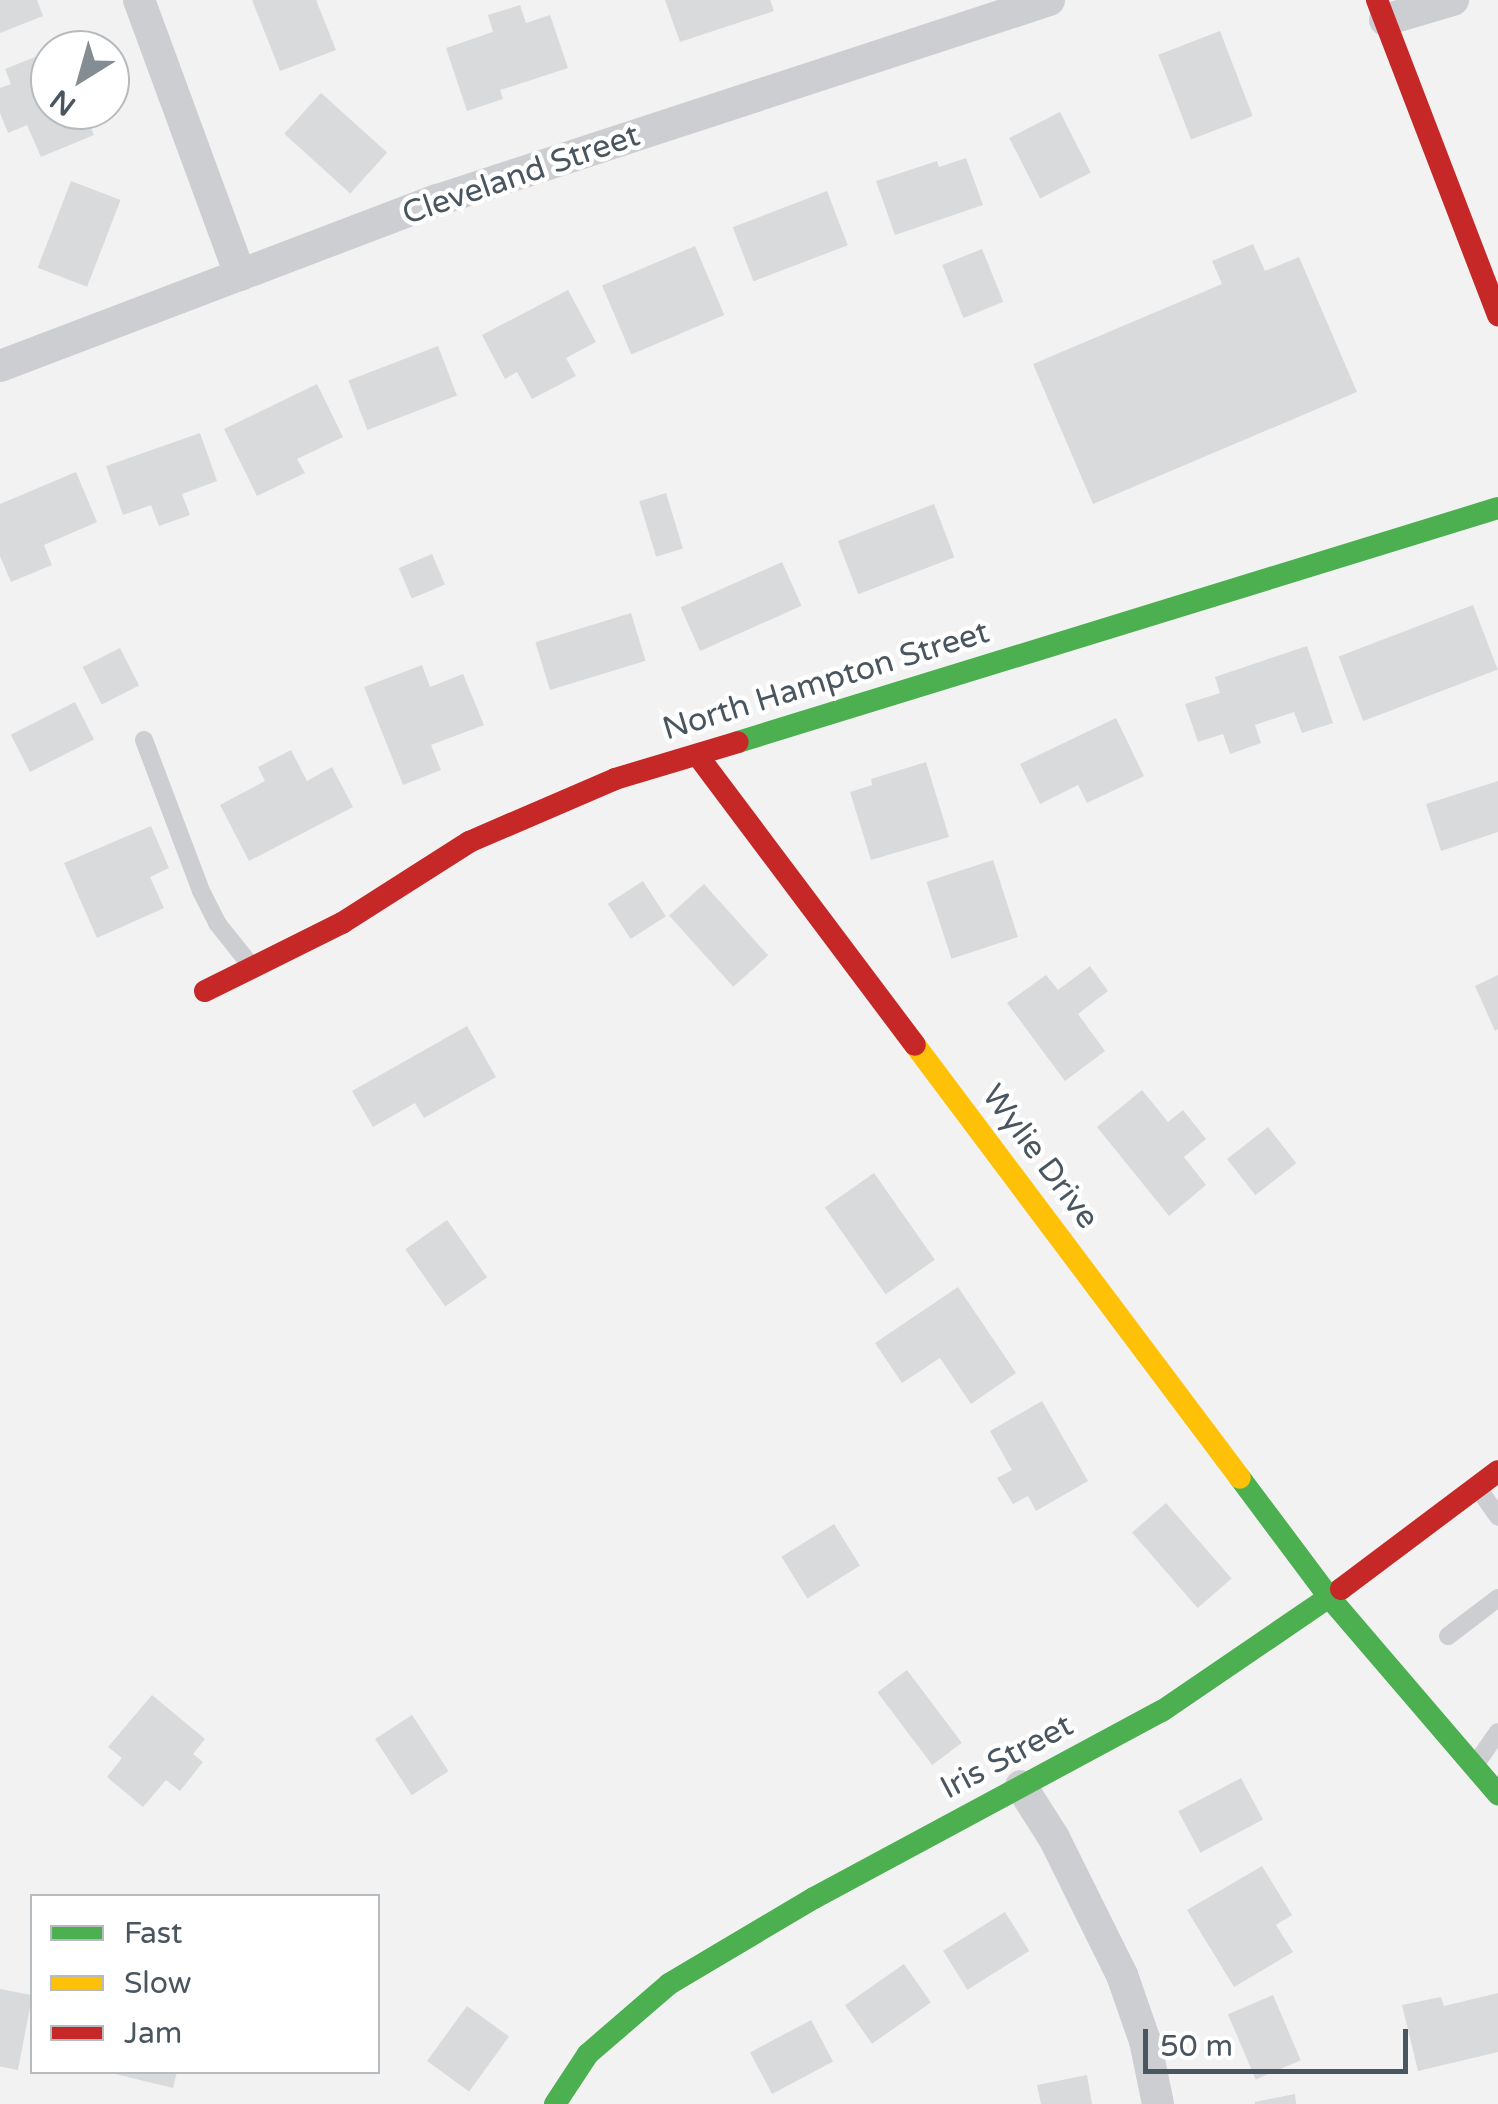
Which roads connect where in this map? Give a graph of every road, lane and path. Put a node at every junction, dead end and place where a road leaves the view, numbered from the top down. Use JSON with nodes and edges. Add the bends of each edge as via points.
{"nodes":[{"id":1,"x":139,"y":0,"type":"edge"},
{"id":2,"x":1049,"y":0,"type":"edge"},
{"id":3,"x":1453,"y":0,"type":"edge"},
{"id":4,"x":1381,"y":10,"type":"edge"},
{"id":5,"x":240,"y":275,"type":"junction"},
{"id":6,"x":1498,"y":316,"type":"edge"},
{"id":7,"x":0,"y":366,"type":"edge"},
{"id":8,"x":1498,"y":508,"type":"edge"},
{"id":9,"x":144,"y":740,"type":"dead end"},
{"id":10,"x":698,"y":756,"type":"junction"},
{"id":11,"x":252,"y":968,"type":"junction"},
{"id":12,"x":204,"y":991,"type":"dead end"},
{"id":13,"x":1498,"y":1471,"type":"edge"},
{"id":14,"x":1477,"y":1486,"type":"junction"},
{"id":15,"x":1498,"y":1516,"type":"edge"},
{"id":16,"x":1329,"y":1596,"type":"junction"},
{"id":17,"x":1498,"y":1598,"type":"edge"},
{"id":18,"x":1448,"y":1636,"type":"dead end"},
{"id":19,"x":1498,"y":1732,"type":"edge"},
{"id":20,"x":1475,"y":1765,"type":"junction"},
{"id":21,"x":1021,"y":1786,"type":"junction"},
{"id":22,"x":1498,"y":1794,"type":"edge"},
{"id":23,"x":556,"y":2104,"type":"edge"},
{"id":24,"x":1158,"y":2104,"type":"edge"}],
"edges":[{"from":1,"to":5,"type":"street"},
{"from":2,"to":5,"type":"street","name":"Cleveland Street","via":[[540,164]]},
{"from":3,"to":4,"type":"street"},
{"from":4,"to":6,"type":"street"},
{"from":5,"to":7,"type":"street","name":"Cleveland Street"},
{"from":8,"to":10,"type":"street","name":"North Hampton Street"},
{"from":9,"to":11,"type":"lane","via":[[201,891]]},
{"from":10,"to":11,"type":"street","name":"North Hampton Street","via":[[615,779],[469,842],[342,924]]},
{"from":10,"to":16,"type":"street","name":"Wylie Drive"},
{"from":11,"to":12,"type":"street","name":"North Hampton Street"},
{"from":13,"to":14,"type":"street","name":"Iris Street"},
{"from":14,"to":15,"type":"lane"},
{"from":14,"to":16,"type":"street","name":"Iris Street"},
{"from":16,"to":20,"type":"street","name":"Wylie Drive"},
{"from":16,"to":21,"type":"street","name":"Iris Street","via":[[1162,1712]]},
{"from":17,"to":18,"type":"lane"},
{"from":19,"to":20,"type":"lane"},
{"from":20,"to":22,"type":"street","name":"Wylie Drive"},
{"from":21,"to":23,"type":"street","name":"Iris Street","via":[[669,1984],[588,2054]]},
{"from":21,"to":24,"type":"street","via":[[1122,1975]]}]}
